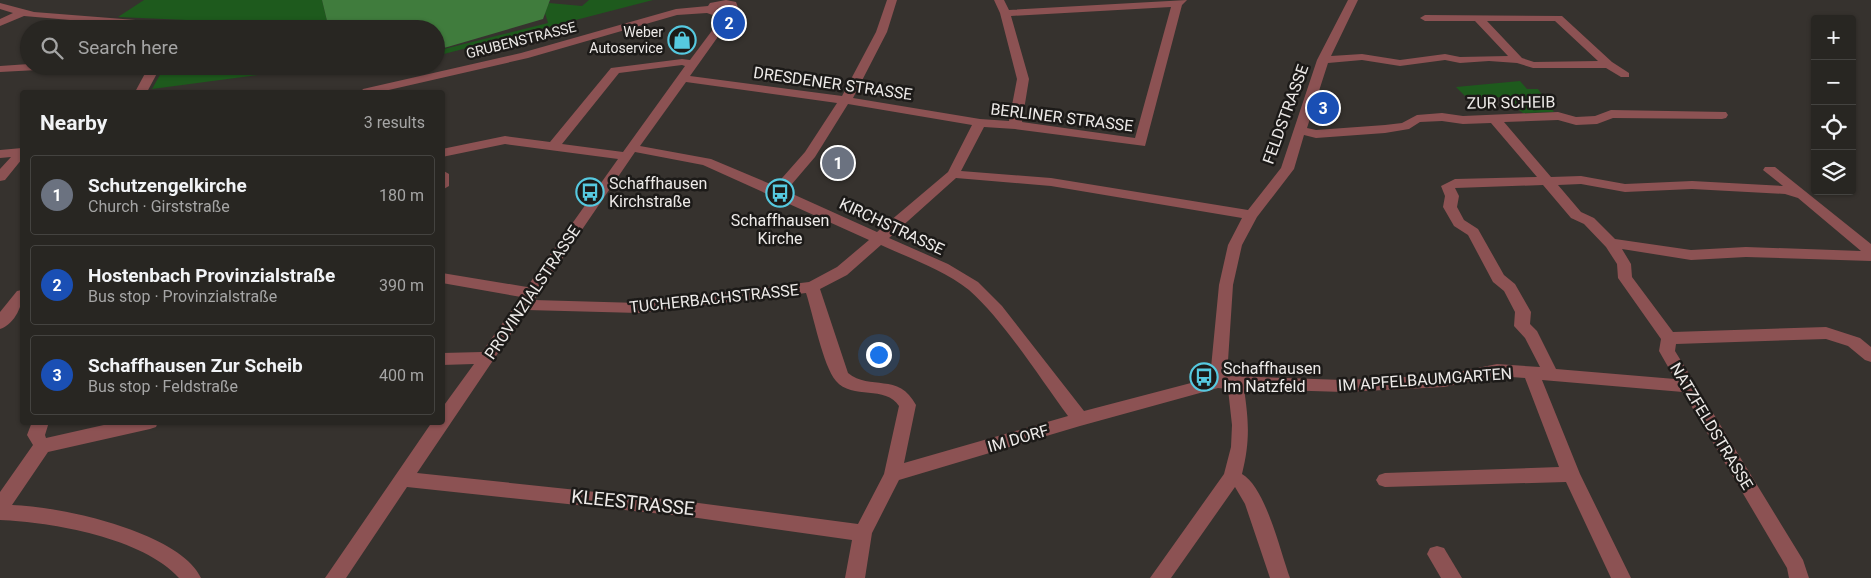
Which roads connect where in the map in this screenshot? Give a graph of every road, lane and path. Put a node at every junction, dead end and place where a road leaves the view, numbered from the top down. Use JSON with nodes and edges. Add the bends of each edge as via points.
{"nodes":[{"id":1,"x":892,"y":0,"type":"edge"},
{"id":2,"x":999,"y":0,"type":"edge"},
{"id":3,"x":1353,"y":0,"type":"edge"},
{"id":4,"x":1179,"y":2,"type":"edge"},
{"id":5,"x":692,"y":5,"type":"edge"},
{"id":6,"x":0,"y":6,"type":"edge"},
{"id":7,"x":724,"y":7,"type":"edge"},
{"id":8,"x":1549,"y":8,"type":"dead end"},
{"id":9,"x":21,"y":13,"type":"junction"},
{"id":10,"x":1005,"y":13,"type":"junction"},
{"id":11,"x":1425,"y":18,"type":"dead end"},
{"id":12,"x":1558,"y":18,"type":"junction"},
{"id":13,"x":1479,"y":19,"type":"junction"},
{"id":14,"x":110,"y":20,"type":"edge"},
{"id":15,"x":0,"y":23,"type":"edge"},
{"id":16,"x":1324,"y":60,"type":"junction"},
{"id":17,"x":1518,"y":60,"type":"junction"},
{"id":18,"x":692,"y":64,"type":"junction"},
{"id":19,"x":1608,"y":64,"type":"junction"},
{"id":20,"x":20,"y":68,"type":"edge"},
{"id":21,"x":0,"y":69,"type":"edge"},
{"id":22,"x":150,"y":75,"type":"edge"},
{"id":23,"x":1625,"y":75,"type":"dead end"},
{"id":24,"x":682,"y":78,"type":"junction"},
{"id":25,"x":404,"y":88,"type":"edge"},
{"id":26,"x":142,"y":90,"type":"edge"},
{"id":27,"x":386,"y":90,"type":"edge"},
{"id":28,"x":844,"y":100,"type":"junction"},
{"id":29,"x":1722,"y":115,"type":"dead end"},
{"id":30,"x":1495,"y":119,"type":"junction"},
{"id":31,"x":980,"y":123,"type":"junction"},
{"id":32,"x":1015,"y":125,"type":"junction"},
{"id":33,"x":1301,"y":131,"type":"junction"},
{"id":34,"x":553,"y":147,"type":"junction"},
{"id":35,"x":20,"y":152,"type":"edge"},
{"id":36,"x":445,"y":152,"type":"edge"},
{"id":37,"x":629,"y":152,"type":"junction"},
{"id":38,"x":0,"y":154,"type":"edge"},
{"id":39,"x":20,"y":154,"type":"edge"},
{"id":40,"x":1770,"y":170,"type":"dead end"},
{"id":41,"x":953,"y":174,"type":"junction"},
{"id":42,"x":0,"y":177,"type":"edge"},
{"id":43,"x":1547,"y":180,"type":"junction"},
{"id":44,"x":777,"y":192,"type":"junction"},
{"id":45,"x":1794,"y":192,"type":"junction"},
{"id":46,"x":1251,"y":215,"type":"junction"},
{"id":47,"x":878,"y":240,"type":"junction"},
{"id":48,"x":1611,"y":244,"type":"junction"},
{"id":49,"x":1871,"y":252,"type":"edge"},
{"id":50,"x":1871,"y":256,"type":"edge"},
{"id":51,"x":445,"y":279,"type":"edge"},
{"id":52,"x":812,"y":286,"type":"junction"},
{"id":53,"x":20,"y":298,"type":"edge"},
{"id":54,"x":527,"y":299,"type":"junction"},
{"id":55,"x":0,"y":324,"type":"edge"},
{"id":56,"x":1669,"y":338,"type":"junction"},
{"id":57,"x":1871,"y":356,"type":"edge"},
{"id":58,"x":487,"y":358,"type":"junction"},
{"id":59,"x":445,"y":359,"type":"edge"},
{"id":60,"x":1531,"y":374,"type":"junction"},
{"id":61,"x":1551,"y":374,"type":"junction"},
{"id":62,"x":1235,"y":382,"type":"junction"},
{"id":63,"x":1687,"y":386,"type":"junction"},
{"id":64,"x":445,"y":418,"type":"edge"},
{"id":65,"x":1080,"y":419,"type":"junction"},
{"id":66,"x":40,"y":425,"type":"edge"},
{"id":67,"x":136,"y":425,"type":"edge"},
{"id":68,"x":440,"y":425,"type":"edge"},
{"id":69,"x":42,"y":446,"type":"junction"},
{"id":70,"x":893,"y":474,"type":"junction"},
{"id":71,"x":1571,"y":474,"type":"junction"},
{"id":72,"x":1232,"y":477,"type":"junction"},
{"id":73,"x":402,"y":479,"type":"junction"},
{"id":74,"x":1385,"y":480,"type":"dead end"},
{"id":75,"x":0,"y":507,"type":"edge"},
{"id":76,"x":0,"y":512,"type":"edge"},
{"id":77,"x":862,"y":534,"type":"junction"},
{"id":78,"x":1437,"y":554,"type":"dead end"},
{"id":79,"x":191,"y":578,"type":"edge"},
{"id":80,"x":335,"y":578,"type":"edge"},
{"id":81,"x":855,"y":578,"type":"edge"},
{"id":82,"x":1160,"y":578,"type":"edge"},
{"id":83,"x":1280,"y":578,"type":"edge"},
{"id":84,"x":1452,"y":578,"type":"edge"},
{"id":85,"x":1621,"y":578,"type":"edge"},
{"id":86,"x":1798,"y":578,"type":"edge"}],
"edges":[{"from":1,"to":28,"type":"street","via":[[873,50]]},
{"from":2,"to":10,"type":"street"},
{"from":3,"to":16,"type":"street","name":"FELDSTRASSE"},
{"from":4,"to":10,"type":"street"},
{"from":4,"to":32,"type":"street","name":"BERLINER STRASSE","via":[[1140,143]]},
{"from":5,"to":7,"type":"street","name":"GRUBENSTRASSE"},
{"from":5,"to":25,"type":"street","name":"GRUBENSTRASSE"},
{"from":6,"to":9,"type":"street"},
{"from":7,"to":18,"type":"street","name":"PROVINZIALSTRASSE","via":[[722,24]]},
{"from":8,"to":12,"type":"street"},
{"from":9,"to":14,"type":"street"},
{"from":9,"to":15,"type":"street"},
{"from":10,"to":32,"type":"street","via":[[1023,79]]},
{"from":11,"to":13,"type":"street"},
{"from":12,"to":13,"type":"street"},
{"from":12,"to":19,"type":"street"},
{"from":13,"to":17,"type":"street"},
{"from":16,"to":17,"type":"street","via":[[1362,58],[1400,63],[1445,57]]},
{"from":16,"to":33,"type":"street","name":"FELDSTRASSE"},
{"from":17,"to":19,"type":"street","via":[[1533,65]]},
{"from":18,"to":24,"type":"street","name":"PROVINZIALSTRASSE"},
{"from":18,"to":34,"type":"street","via":[[682,62],[615,70]]},
{"from":19,"to":23,"type":"street"},
{"from":20,"to":21,"type":"street"},
{"from":22,"to":26,"type":"street"},
{"from":24,"to":28,"type":"street","name":"DRESDENER STRASSE"},
{"from":24,"to":37,"type":"street","name":"PROVINZIALSTRASSE"},
{"from":25,"to":27,"type":"street","name":"GRUBENSTRASSE"},
{"from":28,"to":31,"type":"street","name":"DRESDENER STRASSE"},
{"from":28,"to":44,"type":"street","via":[[814,150]]},
{"from":29,"to":30,"type":"street","name":"ZUR SCHEIB","via":[[1611,114],[1597,120],[1576,121],[1558,116]]},
{"from":30,"to":33,"type":"street","name":"ZUR SCHEIB","via":[[1442,117],[1417,119],[1405,126],[1385,129],[1316,134]]},
{"from":30,"to":43,"type":"street","name":"NATZFELDSTRASSE"},
{"from":31,"to":32,"type":"street","name":"BERLINER STRASSE"},
{"from":31,"to":41,"type":"street"},
{"from":33,"to":46,"type":"street","name":"FELDSTRASSE","via":[[1287,169]]},
{"from":34,"to":36,"type":"street","name":"KIRCHSTRASSE","via":[[505,140]]},
{"from":34,"to":37,"type":"street","name":"KIRCHSTRASSE"},
{"from":35,"to":38,"type":"street"},
{"from":37,"to":44,"type":"street","name":"KIRCHSTRASSE","via":[[706,162]]},
{"from":37,"to":54,"type":"street","name":"PROVINZIALSTRASSE"},
{"from":39,"to":42,"type":"street"},
{"from":40,"to":45,"type":"street","via":[[1795,188]]},
{"from":41,"to":46,"type":"street","via":[[1050,182]]},
{"from":41,"to":47,"type":"street"},
{"from":43,"to":45,"type":"street","via":[[1581,180],[1625,188],[1692,185]]},
{"from":43,"to":48,"type":"street","name":"NATZFELDSTRASSE","via":[[1576,215],[1589,221]]},
{"from":43,"to":61,"type":"street","via":[[1456,182],[1448,186],[1452,196],[1450,207],[1459,223],[1473,232],[1498,278],[1510,288],[1523,312],[1522,326],[1531,335]]},
{"from":44,"to":47,"type":"street","name":"KIRCHSTRASSE"},
{"from":45,"to":49,"type":"street","via":[[1803,195]]},
{"from":46,"to":62,"type":"street","name":"FELDSTRASSE","via":[[1234,245],[1226,285]]},
{"from":47,"to":52,"type":"street","via":[[842,271]]},
{"from":47,"to":65,"type":"street","name":"KIRCHSTRASSE","via":[[943,268],[974,286],[997,310]]},
{"from":48,"to":50,"type":"street","via":[[1690,255],[1750,251]]},
{"from":48,"to":56,"type":"street","name":"NATZFELDSTRASSE","via":[[1624,264],[1625,278]]},
{"from":51,"to":54,"type":"street","name":"TUCHERBACHSTRASSE"},
{"from":52,"to":54,"type":"street","name":"TUCHERBACHSTRASSE","via":[[639,308]]},
{"from":52,"to":70,"type":"street","name":"TUCHERBACHSTRASSE","via":[[837,369],[843,379],[892,390],[904,396],[908,405]]},
{"from":53,"to":55,"type":"street"},
{"from":54,"to":58,"type":"street","name":"PROVINZIALSTRASSE"},
{"from":56,"to":57,"type":"street","via":[[1826,333],[1854,342]]},
{"from":56,"to":63,"type":"street","name":"NATZFELDSTRASSE","via":[[1667,351]]},
{"from":58,"to":59,"type":"street"},
{"from":58,"to":64,"type":"street","name":"PROVINZIALSTRASSE"},
{"from":60,"to":61,"type":"street","name":"IM APFELBAUMGARTEN"},
{"from":60,"to":62,"type":"street","name":"IM APFELBAUMGARTEN","via":[[1496,370],[1444,381],[1344,386]]},
{"from":60,"to":71,"type":"street"},
{"from":61,"to":63,"type":"street","name":"IM APFELBAUMGARTEN"},
{"from":62,"to":65,"type":"street","name":"IM DORF"},
{"from":62,"to":72,"type":"street","name":"FELDSTRASSE","via":[[1241,425],[1240,447]]},
{"from":63,"to":86,"type":"street","name":"NATZFELDSTRASSE","via":[[1796,566]]},
{"from":65,"to":70,"type":"street","name":"IM DORF"},
{"from":66,"to":69,"type":"street","via":[[36,435]]},
{"from":67,"to":69,"type":"street"},
{"from":68,"to":73,"type":"street","name":"PROVINZIALSTRASSE"},
{"from":69,"to":75,"type":"street"},
{"from":70,"to":77,"type":"street"},
{"from":71,"to":74,"type":"street"},
{"from":71,"to":85,"type":"street"},
{"from":72,"to":82,"type":"street"},
{"from":72,"to":83,"type":"street","via":[[1244,484],[1254,503]]},
{"from":73,"to":77,"type":"street","name":"KLEESTRASSE","via":[[671,506]]},
{"from":73,"to":80,"type":"street","name":"PROVINZIALSTRASSE"},
{"from":76,"to":79,"type":"street","via":[[69,518],[102,528],[164,553]]},
{"from":77,"to":81,"type":"street"},
{"from":78,"to":84,"type":"street"}]}
